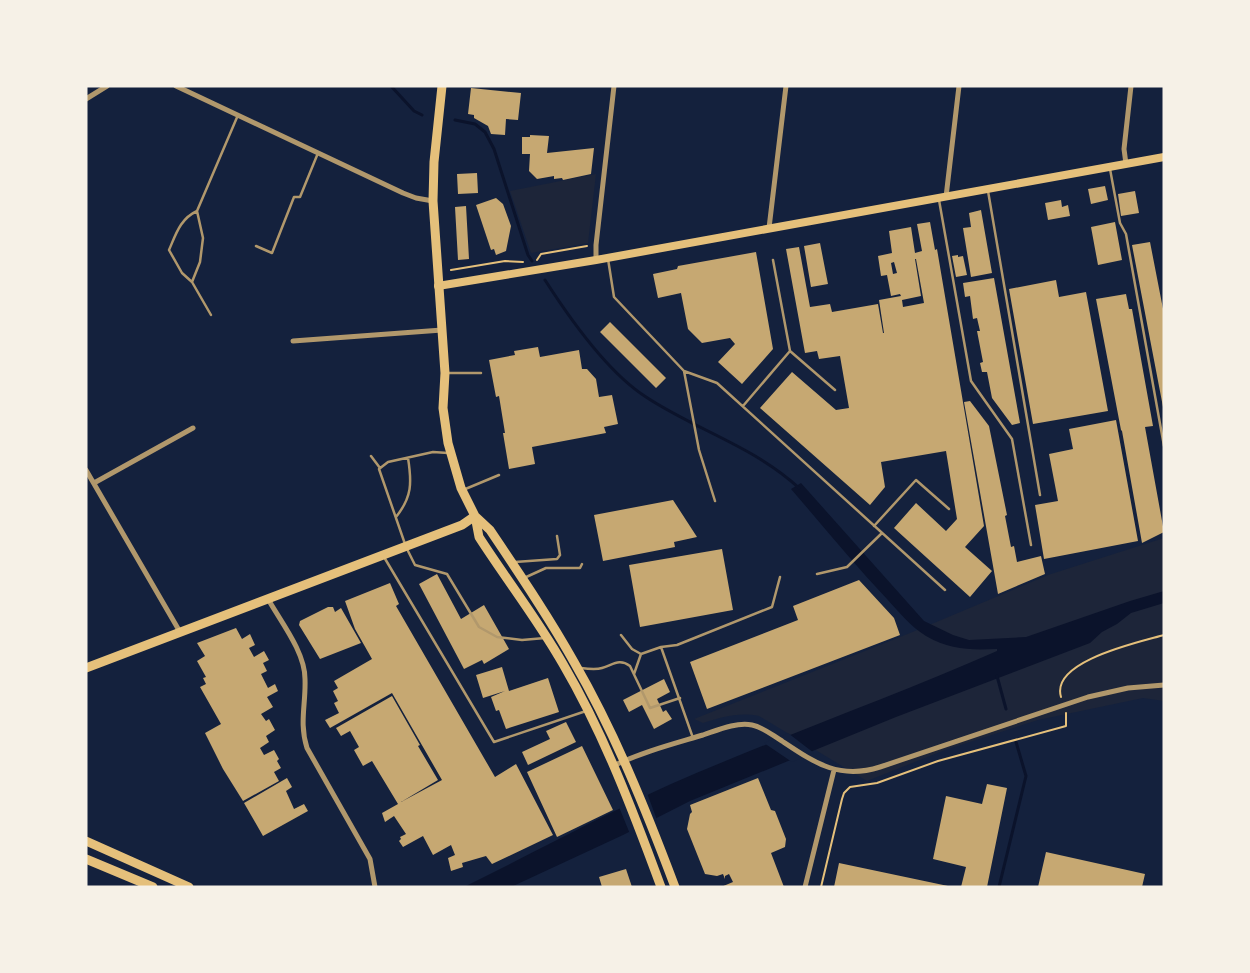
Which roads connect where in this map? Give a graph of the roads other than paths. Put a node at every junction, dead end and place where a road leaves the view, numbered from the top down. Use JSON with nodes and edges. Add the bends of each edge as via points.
{"nodes":[{"id":1,"x":107,"y":86,"type":"edge"},
{"id":2,"x":442,"y":86,"type":"edge"},
{"id":3,"x":614,"y":86,"type":"edge"},
{"id":4,"x":786,"y":86,"type":"edge"},
{"id":5,"x":960,"y":86,"type":"edge"},
{"id":6,"x":1131,"y":86,"type":"edge"},
{"id":7,"x":178,"y":87,"type":"edge"},
{"id":8,"x":86,"y":99,"type":"edge"},
{"id":9,"x":238,"y":115,"type":"junction"},
{"id":10,"x":318,"y":153,"type":"junction"},
{"id":11,"x":1164,"y":157,"type":"edge"},
{"id":12,"x":1126,"y":164,"type":"junction"},
{"id":13,"x":1109,"y":167,"type":"junction"},
{"id":14,"x":987,"y":188,"type":"junction"},
{"id":15,"x":942,"y":197,"type":"junction"},
{"id":16,"x":432,"y":201,"type":"junction"},
{"id":17,"x":197,"y":212,"type":"junction"},
{"id":18,"x":769,"y":228,"type":"junction"},
{"id":19,"x":256,"y":246,"type":"dead end"},
{"id":20,"x":608,"y":258,"type":"junction"},
{"id":21,"x":596,"y":260,"type":"junction"},
{"id":22,"x":773,"y":260,"type":"dead end"},
{"id":23,"x":192,"y":282,"type":"junction"},
{"id":24,"x":438,"y":286,"type":"junction"},
{"id":25,"x":210,"y":315,"type":"dead end"},
{"id":26,"x":442,"y":330,"type":"junction"},
{"id":27,"x":293,"y":341,"type":"dead end"},
{"id":28,"x":790,"y":351,"type":"junction"},
{"id":29,"x":684,"y":371,"type":"junction"},
{"id":30,"x":445,"y":372,"type":"junction"},
{"id":31,"x":481,"y":373,"type":"dead end"},
{"id":32,"x":835,"y":390,"type":"dead end"},
{"id":33,"x":742,"y":406,"type":"junction"},
{"id":34,"x":193,"y":428,"type":"dead end"},
{"id":35,"x":1164,"y":446,"type":"edge"},
{"id":36,"x":451,"y":453,"type":"junction"},
{"id":37,"x":371,"y":456,"type":"dead end"},
{"id":38,"x":408,"y":458,"type":"junction"},
{"id":39,"x":380,"y":468,"type":"junction"},
{"id":40,"x":86,"y":470,"type":"edge"},
{"id":41,"x":499,"y":475,"type":"dead end"},
{"id":42,"x":94,"y":483,"type":"junction"},
{"id":43,"x":462,"y":490,"type":"junction"},
{"id":44,"x":1040,"y":495,"type":"dead end"},
{"id":45,"x":715,"y":501,"type":"dead end"},
{"id":46,"x":950,"y":509,"type":"dead end"},
{"id":47,"x":475,"y":516,"type":"junction"},
{"id":48,"x":396,"y":517,"type":"junction"},
{"id":49,"x":874,"y":526,"type":"junction"},
{"id":50,"x":882,"y":533,"type":"junction"},
{"id":51,"x":557,"y":536,"type":"dead end"},
{"id":52,"x":1031,"y":545,"type":"dead end"},
{"id":53,"x":406,"y":546,"type":"junction"},
{"id":54,"x":383,"y":555,"type":"junction"},
{"id":55,"x":512,"y":563,"type":"junction"},
{"id":56,"x":582,"y":564,"type":"dead end"},
{"id":57,"x":817,"y":574,"type":"dead end"},
{"id":58,"x":780,"y":577,"type":"dead end"},
{"id":59,"x":522,"y":579,"type":"junction"},
{"id":60,"x":945,"y":590,"type":"dead end"},
{"id":61,"x":268,"y":599,"type":"junction"},
{"id":62,"x":180,"y":632,"type":"junction"},
{"id":63,"x":621,"y":635,"type":"dead end"},
{"id":64,"x":547,"y":638,"type":"junction"},
{"id":65,"x":661,"y":647,"type":"junction"},
{"id":66,"x":641,"y":654,"type":"junction"},
{"id":67,"x":577,"y":667,"type":"junction"},
{"id":68,"x":86,"y":668,"type":"edge"},
{"id":69,"x":634,"y":675,"type":"junction"},
{"id":70,"x":1164,"y":685,"type":"edge"},
{"id":71,"x":680,"y":698,"type":"junction"},
{"id":72,"x":587,"y":711,"type":"junction"},
{"id":73,"x":693,"y":738,"type":"junction"},
{"id":74,"x":624,"y":760,"type":"junction"},
{"id":75,"x":613,"y":766,"type":"junction"},
{"id":76,"x":834,"y":770,"type":"junction"},
{"id":77,"x":86,"y":841,"type":"edge"},
{"id":78,"x":86,"y":858,"type":"edge"},
{"id":79,"x":153,"y":887,"type":"edge"},
{"id":80,"x":189,"y":887,"type":"edge"},
{"id":81,"x":375,"y":887,"type":"edge"},
{"id":82,"x":661,"y":887,"type":"edge"},
{"id":83,"x":675,"y":887,"type":"edge"},
{"id":84,"x":805,"y":887,"type":"edge"}],
"edges":[{"from":1,"to":8,"type":"street"},
{"from":2,"to":16,"type":"highway"},
{"from":3,"to":21,"type":"street"},
{"from":4,"to":18,"type":"street"},
{"from":5,"to":15,"type":"street"},
{"from":6,"to":12,"type":"street","via":[[1124,149]]},
{"from":7,"to":9,"type":"street"},
{"from":9,"to":10,"type":"street"},
{"from":9,"to":17,"type":"lane"},
{"from":10,"to":16,"type":"street","via":[[403,194]]},
{"from":10,"to":19,"type":"lane","via":[[300,197],[294,197],[272,252]]},
{"from":11,"to":12,"type":"main road"},
{"from":12,"to":13,"type":"main road"},
{"from":13,"to":14,"type":"main road"},
{"from":13,"to":35,"type":"lane","via":[[1120,223],[1126,234]]},
{"from":14,"to":15,"type":"main road"},
{"from":14,"to":44,"type":"lane"},
{"from":15,"to":18,"type":"main road"},
{"from":15,"to":52,"type":"lane","via":[[971,381],[1012,439]]},
{"from":16,"to":24,"type":"highway"},
{"from":17,"to":23,"type":"lane","via":[[203,238],[200,262]]},
{"from":17,"to":23,"type":"lane","via":[[188,216],[178,228],[169,250],[182,274]]},
{"from":18,"to":20,"type":"main road"},
{"from":20,"to":21,"type":"main road"},
{"from":20,"to":29,"type":"lane","via":[[614,297]]},
{"from":21,"to":24,"type":"main road"},
{"from":22,"to":28,"type":"lane"},
{"from":23,"to":25,"type":"lane"},
{"from":24,"to":26,"type":"highway"},
{"from":26,"to":27,"type":"street"},
{"from":26,"to":30,"type":"highway"},
{"from":28,"to":32,"type":"lane"},
{"from":28,"to":33,"type":"lane"},
{"from":29,"to":33,"type":"lane","via":[[717,383]]},
{"from":29,"to":45,"type":"lane","via":[[699,450]]},
{"from":30,"to":31,"type":"lane"},
{"from":30,"to":36,"type":"highway","via":[[443,408]]},
{"from":33,"to":49,"type":"lane"},
{"from":34,"to":42,"type":"street"},
{"from":36,"to":38,"type":"lane","via":[[432,452]]},
{"from":36,"to":43,"type":"highway"},
{"from":37,"to":39,"type":"lane"},
{"from":38,"to":39,"type":"lane","via":[[388,462]]},
{"from":38,"to":48,"type":"lane","via":[[411,485],[406,505]]},
{"from":39,"to":48,"type":"lane"},
{"from":40,"to":42,"type":"street"},
{"from":41,"to":43,"type":"lane"},
{"from":42,"to":62,"type":"street"},
{"from":43,"to":47,"type":"highway"},
{"from":46,"to":49,"type":"lane","via":[[916,480]]},
{"from":47,"to":53,"type":"highway"},
{"from":47,"to":55,"type":"highway","via":[[490,530]]},
{"from":47,"to":64,"type":"highway","via":[[479,537]]},
{"from":48,"to":53,"type":"lane"},
{"from":49,"to":50,"type":"lane"},
{"from":50,"to":57,"type":"lane","via":[[847,567]]},
{"from":50,"to":60,"type":"lane"},
{"from":51,"to":55,"type":"lane","via":[[560,556],[557,559]]},
{"from":53,"to":54,"type":"highway"},
{"from":53,"to":64,"type":"lane","via":[[415,565],[447,574],[479,627],[497,637]]},
{"from":54,"to":61,"type":"highway"},
{"from":54,"to":72,"type":"lane","via":[[494,742]]},
{"from":55,"to":59,"type":"highway"},
{"from":56,"to":59,"type":"lane","via":[[580,568],[546,568]]},
{"from":58,"to":65,"type":"lane","via":[[772,607],[677,645]]},
{"from":59,"to":67,"type":"highway"},
{"from":61,"to":62,"type":"highway"},
{"from":61,"to":81,"type":"street","via":[[304,668],[302,722],[307,748],[370,859]]},
{"from":62,"to":68,"type":"highway"},
{"from":63,"to":66,"type":"lane","via":[[632,649]]},
{"from":64,"to":72,"type":"highway"},
{"from":65,"to":66,"type":"lane"},
{"from":65,"to":71,"type":"lane"},
{"from":66,"to":69,"type":"lane"},
{"from":67,"to":69,"type":"lane","via":[[602,668],[620,662],[630,666]]},
{"from":67,"to":74,"type":"highway"},
{"from":69,"to":71,"type":"lane","via":[[650,708]]},
{"from":70,"to":76,"type":"street","via":[[1108,692],[873,769],[854,772]]},
{"from":71,"to":73,"type":"lane"},
{"from":72,"to":75,"type":"highway"},
{"from":73,"to":74,"type":"street"},
{"from":73,"to":76,"type":"street","via":[[740,725],[752,726]]},
{"from":74,"to":75,"type":"street"},
{"from":74,"to":83,"type":"highway"},
{"from":75,"to":82,"type":"highway"},
{"from":76,"to":84,"type":"street"},
{"from":77,"to":80,"type":"highway"},
{"from":78,"to":79,"type":"highway"}]}
